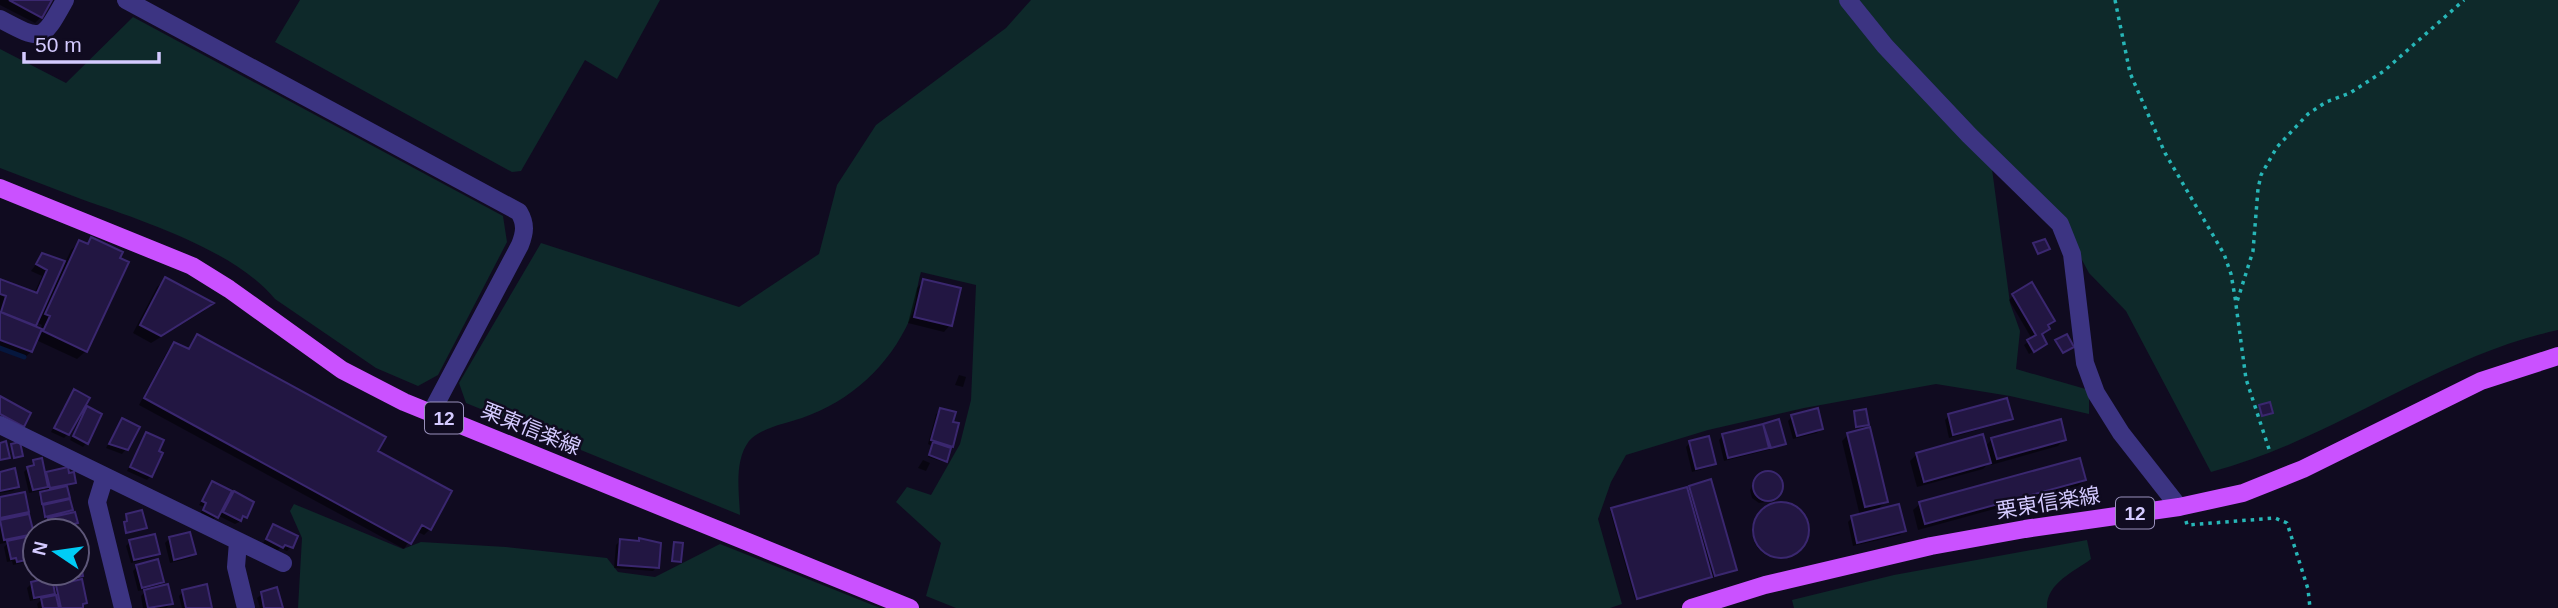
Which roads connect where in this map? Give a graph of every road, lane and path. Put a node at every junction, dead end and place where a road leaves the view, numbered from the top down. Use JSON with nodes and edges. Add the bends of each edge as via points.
{"nodes":[{"id":1,"x":65,"y":0,"type":"edge"},
{"id":2,"x":126,"y":0,"type":"edge"},
{"id":3,"x":1848,"y":0,"type":"edge"},
{"id":4,"x":2115,"y":0,"type":"edge"},
{"id":5,"x":2464,"y":0,"type":"edge"},
{"id":6,"x":0,"y":19,"type":"edge"},
{"id":7,"x":1,"y":190,"type":"edge"},
{"id":8,"x":2236,"y":305,"type":"junction"},
{"id":9,"x":2558,"y":356,"type":"edge"},
{"id":10,"x":432,"y":413,"type":"junction"},
{"id":11,"x":0,"y":425,"type":"edge"},
{"id":12,"x":2269,"y":449,"type":"dead end"},
{"id":13,"x":105,"y":476,"type":"junction"},
{"id":14,"x":2179,"y":507,"type":"junction"},
{"id":15,"x":238,"y":542,"type":"junction"},
{"id":16,"x":283,"y":563,"type":"dead end"},
{"id":17,"x":123,"y":608,"type":"edge"},
{"id":18,"x":246,"y":608,"type":"edge"},
{"id":19,"x":910,"y":608,"type":"edge"},
{"id":20,"x":1691,"y":608,"type":"edge"},
{"id":21,"x":2310,"y":608,"type":"edge"}],
"edges":[{"from":1,"to":6,"type":"lane","via":[[48,30],[37,35]]},
{"from":2,"to":10,"type":"lane","via":[[519,212],[525,233],[520,245]]},
{"from":3,"to":14,"type":"lane","via":[[1969,135],[2060,223],[2072,254],[2085,363],[2096,393]]},
{"from":4,"to":8,"type":"path","via":[[2130,73],[2165,153],[2224,254]]},
{"from":5,"to":8,"type":"path","via":[[2395,63],[2308,114],[2277,147],[2261,175],[2253,251]]},
{"from":7,"to":10,"type":"main road","name":"栗東信楽線","number":"12","via":[[192,266],[342,370]]},
{"from":8,"to":12,"type":"path","via":[[2246,379]]},
{"from":9,"to":14,"type":"main road","name":"栗東信楽線","number":"12","via":[[2481,381],[2243,493]]},
{"from":10,"to":19,"type":"main road","name":"栗東信楽線","number":"12"},
{"from":11,"to":13,"type":"lane"},
{"from":13,"to":15,"type":"lane"},
{"from":13,"to":17,"type":"lane","via":[[97,502]]},
{"from":14,"to":20,"type":"main road","name":"栗東信楽線","number":"12","via":[[1931,546],[1765,585]]},
{"from":14,"to":21,"type":"path","via":[[2188,525],[2275,518],[2287,523]]},
{"from":15,"to":16,"type":"lane"},
{"from":15,"to":18,"type":"lane","via":[[236,566]]}]}
